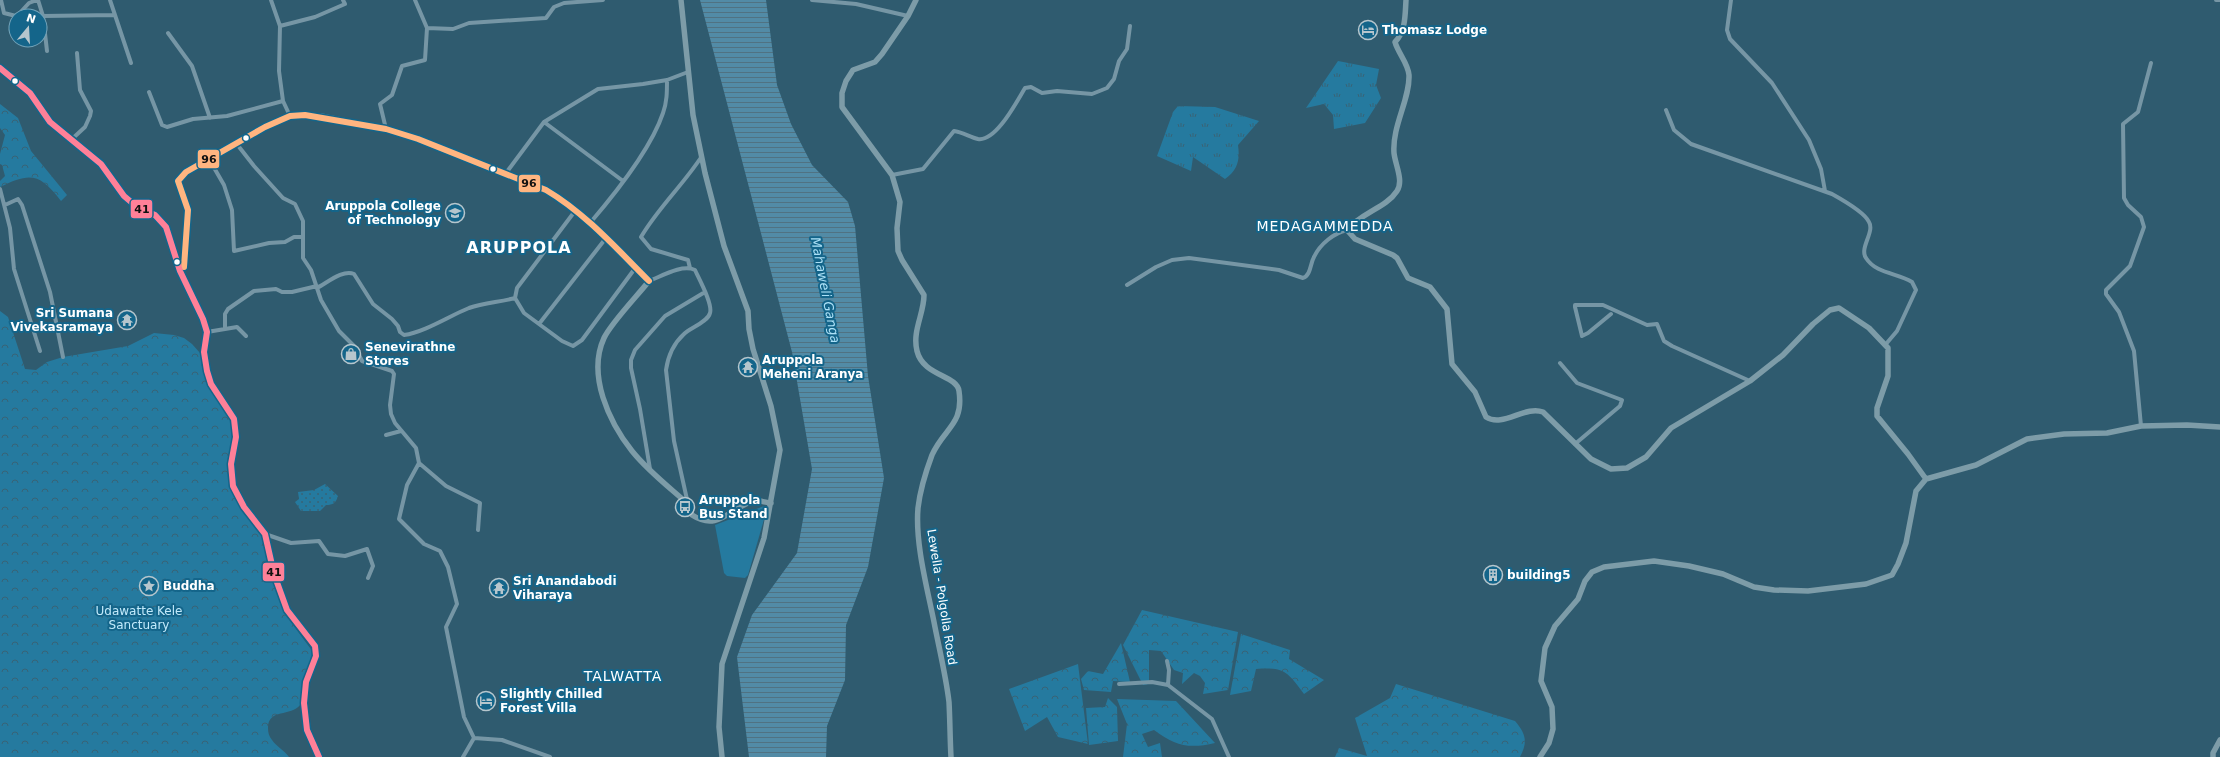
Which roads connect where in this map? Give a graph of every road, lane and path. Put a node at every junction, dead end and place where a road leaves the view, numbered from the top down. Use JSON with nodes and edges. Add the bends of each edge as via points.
{"nodes":[{"id":1,"x":1,"y":0,"type":"edge"},
{"id":2,"x":38,"y":0,"type":"edge"},
{"id":3,"x":110,"y":0,"type":"edge"},
{"id":4,"x":271,"y":0,"type":"edge"},
{"id":5,"x":343,"y":0,"type":"edge"},
{"id":6,"x":415,"y":0,"type":"edge"},
{"id":7,"x":603,"y":0,"type":"edge"},
{"id":8,"x":681,"y":0,"type":"edge"},
{"id":9,"x":812,"y":0,"type":"edge"},
{"id":10,"x":916,"y":0,"type":"edge"},
{"id":11,"x":1406,"y":0,"type":"edge"},
{"id":12,"x":1731,"y":0,"type":"edge"},
{"id":13,"x":2216,"y":0,"type":"edge"},
{"id":14,"x":2220,"y":0,"type":"edge"},
{"id":15,"x":24,"y":8,"type":"edge"},
{"id":16,"x":8,"y":14,"type":"edge"},
{"id":17,"x":115,"y":15,"type":"junction"},
{"id":18,"x":48,"y":16,"type":"edge"},
{"id":19,"x":908,"y":16,"type":"junction"},
{"id":20,"x":280,"y":26,"type":"junction"},
{"id":21,"x":1130,"y":26,"type":"dead end"},
{"id":22,"x":427,"y":28,"type":"junction"},
{"id":23,"x":168,"y":33,"type":"dead end"},
{"id":24,"x":47,"y":48,"type":"edge"},
{"id":25,"x":47,"y":51,"type":"dead end"},
{"id":26,"x":77,"y":53,"type":"dead end"},
{"id":27,"x":131,"y":63,"type":"dead end"},
{"id":28,"x":2151,"y":63,"type":"dead end"},
{"id":29,"x":0,"y":68,"type":"edge"},
{"id":30,"x":688,"y":72,"type":"junction"},
{"id":31,"x":667,"y":80,"type":"junction"},
{"id":32,"x":149,"y":92,"type":"dead end"},
{"id":33,"x":284,"y":101,"type":"junction"},
{"id":34,"x":1666,"y":110,"type":"dead end"},
{"id":35,"x":290,"y":116,"type":"junction"},
{"id":36,"x":210,"y":118,"type":"junction"},
{"id":37,"x":544,"y":122,"type":"junction"},
{"id":38,"x":386,"y":129,"type":"junction"},
{"id":39,"x":72,"y":139,"type":"junction"},
{"id":40,"x":236,"y":143,"type":"junction"},
{"id":41,"x":702,"y":156,"type":"junction"},
{"id":42,"x":209,"y":159,"type":"junction"},
{"id":43,"x":506,"y":173,"type":"junction"},
{"id":44,"x":892,"y":175,"type":"junction"},
{"id":45,"x":623,"y":181,"type":"junction"},
{"id":46,"x":0,"y":189,"type":"edge"},
{"id":47,"x":1825,"y":191,"type":"junction"},
{"id":48,"x":5,"y":205,"type":"junction"},
{"id":49,"x":575,"y":211,"type":"junction"},
{"id":50,"x":590,"y":224,"type":"junction"},
{"id":51,"x":1347,"y":230,"type":"junction"},
{"id":52,"x":302,"y":237,"type":"junction"},
{"id":53,"x":606,"y":238,"type":"junction"},
{"id":54,"x":636,"y":267,"type":"junction"},
{"id":55,"x":690,"y":268,"type":"junction"},
{"id":56,"x":180,"y":272,"type":"junction"},
{"id":57,"x":649,"y":281,"type":"junction"},
{"id":58,"x":1127,"y":285,"type":"dead end"},
{"id":59,"x":317,"y":287,"type":"junction"},
{"id":60,"x":705,"y":292,"type":"junction"},
{"id":61,"x":515,"y":298,"type":"junction"},
{"id":62,"x":1611,"y":314,"type":"dead end"},
{"id":63,"x":539,"y":324,"type":"junction"},
{"id":64,"x":225,"y":329,"type":"junction"},
{"id":65,"x":207,"y":332,"type":"junction"},
{"id":66,"x":246,"y":336,"type":"dead end"},
{"id":67,"x":1886,"y":344,"type":"junction"},
{"id":68,"x":40,"y":351,"type":"dead end"},
{"id":69,"x":63,"y":357,"type":"dead end"},
{"id":70,"x":1560,"y":363,"type":"dead end"},
{"id":71,"x":1750,"y":381,"type":"junction"},
{"id":72,"x":2141,"y":426,"type":"junction"},
{"id":73,"x":2220,"y":428,"type":"edge"},
{"id":74,"x":401,"y":431,"type":"junction"},
{"id":75,"x":386,"y":435,"type":"dead end"},
{"id":76,"x":1574,"y":444,"type":"junction"},
{"id":77,"x":419,"y":463,"type":"junction"},
{"id":78,"x":650,"y":470,"type":"junction"},
{"id":79,"x":1926,"y":479,"type":"junction"},
{"id":80,"x":771,"y":503,"type":"junction"},
{"id":81,"x":688,"y":504,"type":"junction"},
{"id":82,"x":478,"y":530,"type":"dead end"},
{"id":83,"x":265,"y":534,"type":"junction"},
{"id":84,"x":368,"y":578,"type":"dead end"},
{"id":85,"x":1167,"y":661,"type":"dead end"},
{"id":86,"x":1119,"y":684,"type":"dead end"},
{"id":87,"x":1168,"y":685,"type":"junction"},
{"id":88,"x":474,"y":738,"type":"junction"},
{"id":89,"x":2220,"y":740,"type":"edge"},
{"id":90,"x":319,"y":757,"type":"edge"},
{"id":91,"x":464,"y":757,"type":"edge"},
{"id":92,"x":550,"y":757,"type":"edge"},
{"id":93,"x":722,"y":757,"type":"edge"},
{"id":94,"x":951,"y":757,"type":"edge"},
{"id":95,"x":1229,"y":757,"type":"edge"},
{"id":96,"x":1540,"y":757,"type":"edge"},
{"id":97,"x":2213,"y":757,"type":"edge"}],
"edges":[{"from":1,"to":16,"type":"street","via":[[4,13]]},
{"from":2,"to":15,"type":"street"},
{"from":3,"to":17,"type":"street"},
{"from":4,"to":20,"type":"street"},
{"from":5,"to":20,"type":"street","via":[[345,4],[315,18]]},
{"from":6,"to":22,"type":"street"},
{"from":7,"to":22,"type":"street","via":[[564,3],[554,7],[546,18],[469,23],[453,29]]},
{"from":8,"to":30,"type":"street"},
{"from":9,"to":19,"type":"street","via":[[856,4]]},
{"from":10,"to":19,"type":"street","name":"Lewella - Polgolla Road"},
{"from":11,"to":51,"type":"street","via":[[1404,25],[1395,42],[1409,75],[1395,134],[1394,153],[1400,181],[1398,190],[1386,202],[1356,219]]},
{"from":12,"to":47,"type":"street","via":[[1727,30],[1730,40],[1772,83],[1809,140],[1821,169]]},
{"from":13,"to":14,"type":"street"},
{"from":17,"to":18,"type":"street"},
{"from":17,"to":27,"type":"street"},
{"from":19,"to":44,"type":"street","name":"Lewella - Polgolla Road","via":[[874,62],[853,70],[842,93],[842,107]]},
{"from":20,"to":33,"type":"street","via":[[279,70]]},
{"from":21,"to":44,"type":"street","via":[[1127,49],[1119,61],[1114,79],[1107,88],[1092,94],[1057,90],[1042,93],[1030,87],[1025,88],[1008,116],[988,137],[979,139],[954,131],[923,169]]},
{"from":22,"to":38,"type":"street","via":[[424,60],[402,66],[392,94],[380,104]]},
{"from":23,"to":36,"type":"street","via":[[192,66]]},
{"from":24,"to":25,"type":"street"},
{"from":26,"to":39,"type":"street","via":[[80,90],[91,111],[85,127]]},
{"from":28,"to":72,"type":"street","via":[[2138,112],[2123,124],[2124,198],[2141,217],[2144,227],[2130,266],[2106,290],[2106,294],[2119,312],[2134,351]]},
{"from":29,"to":39,"type":"main road","via":[[30,93],[50,122]]},
{"from":30,"to":31,"type":"street"},
{"from":30,"to":41,"type":"street","via":[[693,116]]},
{"from":31,"to":37,"type":"street","via":[[598,89]]},
{"from":31,"to":45,"type":"street","via":[[663,114]]},
{"from":32,"to":36,"type":"street","via":[[165,127],[193,119]]},
{"from":33,"to":35,"type":"street"},
{"from":33,"to":36,"type":"street"},
{"from":34,"to":47,"type":"street","via":[[1674,130],[1691,144]]},
{"from":35,"to":38,"type":"street","via":[[321,116]]},
{"from":35,"to":40,"type":"street"},
{"from":37,"to":43,"type":"street"},
{"from":37,"to":45,"type":"street"},
{"from":38,"to":43,"type":"street"},
{"from":39,"to":56,"type":"main road","via":[[101,164],[124,196],[162,222]]},
{"from":40,"to":42,"type":"street"},
{"from":40,"to":52,"type":"street","via":[[283,198],[295,204],[303,221]]},
{"from":41,"to":55,"type":"street","via":[[687,178],[653,216],[641,237],[651,249],[688,260]]},
{"from":41,"to":80,"type":"street","via":[[724,246],[748,312],[753,349],[774,418],[780,450]]},
{"from":42,"to":52,"type":"street","via":[[224,185],[232,210],[234,251]]},
{"from":42,"to":56,"type":"street","via":[[186,172],[178,181],[188,210],[184,266]]},
{"from":43,"to":49,"type":"street","via":[[546,190]]},
{"from":44,"to":94,"type":"street","name":"Lewella - Polgolla Road","via":[[900,202],[898,251],[924,295],[916,330],[917,351],[924,366],[952,381],[959,390],[958,416],[932,455],[918,508],[927,588],[949,702]]},
{"from":45,"to":50,"type":"street"},
{"from":46,"to":48,"type":"street"},
{"from":47,"to":67,"type":"street","via":[[1847,202],[1869,221],[1864,252],[1870,263],[1886,272],[1906,278],[1915,286],[1915,296],[1897,331]]},
{"from":48,"to":68,"type":"street","via":[[14,269]]},
{"from":48,"to":69,"type":"street","via":[[18,199],[22,205],[50,292]]},
{"from":49,"to":50,"type":"street"},
{"from":49,"to":61,"type":"street","via":[[517,288]]},
{"from":50,"to":53,"type":"street"},
{"from":51,"to":58,"type":"street","via":[[1323,244],[1315,255],[1308,274],[1303,278],[1279,270],[1189,258],[1172,260]]},
{"from":51,"to":76,"type":"street","via":[[1355,239],[1393,255],[1408,278],[1430,287],[1439,297],[1449,317],[1452,364],[1475,392],[1486,417],[1498,420],[1539,410],[1547,414]]},
{"from":52,"to":59,"type":"street","via":[[303,258]]},
{"from":53,"to":54,"type":"street"},
{"from":53,"to":63,"type":"street"},
{"from":54,"to":57,"type":"street"},
{"from":54,"to":63,"type":"street","via":[[582,340],[576,344],[569,345]]},
{"from":55,"to":57,"type":"street"},
{"from":55,"to":60,"type":"street","via":[[695,270]]},
{"from":56,"to":65,"type":"main road"},
{"from":57,"to":78,"type":"street","via":[[605,336],[599,349],[597,364],[598,379],[605,401],[620,434]]},
{"from":59,"to":61,"type":"street","via":[[351,272],[374,304],[392,319],[404,335],[414,334],[471,308]]},
{"from":59,"to":64,"type":"street","via":[[292,292],[276,289],[254,291],[228,309],[225,314]]},
{"from":59,"to":74,"type":"street","via":[[321,300],[339,331],[355,346],[362,361],[394,374],[391,414]]},
{"from":60,"to":78,"type":"street","via":[[665,316],[635,350],[631,360]]},
{"from":60,"to":81,"type":"street","via":[[711,312],[709,317],[677,341],[668,358],[666,370],[674,441]]},
{"from":61,"to":63,"type":"street","via":[[524,313]]},
{"from":62,"to":71,"type":"street","via":[[1582,336],[1575,305],[1596,303],[1647,325],[1657,324],[1664,341],[1672,346]]},
{"from":64,"to":65,"type":"street"},
{"from":64,"to":66,"type":"street","via":[[237,327]]},
{"from":65,"to":83,"type":"main road","via":[[204,352],[207,371],[217,393],[230,411],[236,428],[231,464],[233,486],[244,507]]},
{"from":67,"to":71,"type":"street","via":[[1852,316],[1834,308],[1813,324],[1783,355]]},
{"from":67,"to":79,"type":"street","via":[[1889,354],[1888,376],[1877,408],[1877,416]]},
{"from":70,"to":76,"type":"street","via":[[1577,383],[1622,400],[1620,406]]},
{"from":71,"to":76,"type":"street","via":[[1681,420],[1660,438],[1646,456],[1627,468],[1611,469],[1603,466],[1582,453]]},
{"from":72,"to":73,"type":"street","via":[[2187,425]]},
{"from":72,"to":79,"type":"street","via":[[2107,434],[2064,434],[2027,439],[1976,465]]},
{"from":74,"to":75,"type":"street"},
{"from":74,"to":77,"type":"street","via":[[416,448]]},
{"from":77,"to":82,"type":"street","via":[[446,486],[480,502]]},
{"from":77,"to":88,"type":"street","via":[[407,485],[399,520],[424,544],[440,551],[448,567],[457,604],[446,627],[464,717]]},
{"from":78,"to":81,"type":"street"},
{"from":79,"to":96,"type":"street","via":[[1916,491],[1906,543],[1892,575],[1866,584],[1808,591],[1774,590],[1754,587],[1723,574],[1654,561],[1604,567],[1592,572],[1585,581],[1578,599],[1555,626],[1545,648],[1541,681],[1552,707],[1553,729],[1549,743]]},
{"from":80,"to":81,"type":"street","via":[[755,501],[707,522],[692,515]]},
{"from":80,"to":93,"type":"street","via":[[764,538],[722,664],[719,727]]},
{"from":83,"to":84,"type":"street","via":[[291,543],[319,541],[328,554],[345,556],[367,549],[373,566]]},
{"from":83,"to":90,"type":"main road","via":[[282,599],[294,621],[315,646],[316,656],[306,682],[304,703],[307,730]]},
{"from":85,"to":87,"type":"street"},
{"from":86,"to":87,"type":"street","via":[[1152,682]]},
{"from":87,"to":95,"type":"street","via":[[1212,719]]},
{"from":88,"to":91,"type":"street"},
{"from":88,"to":92,"type":"street","via":[[502,740]]},
{"from":89,"to":97,"type":"street"}]}
